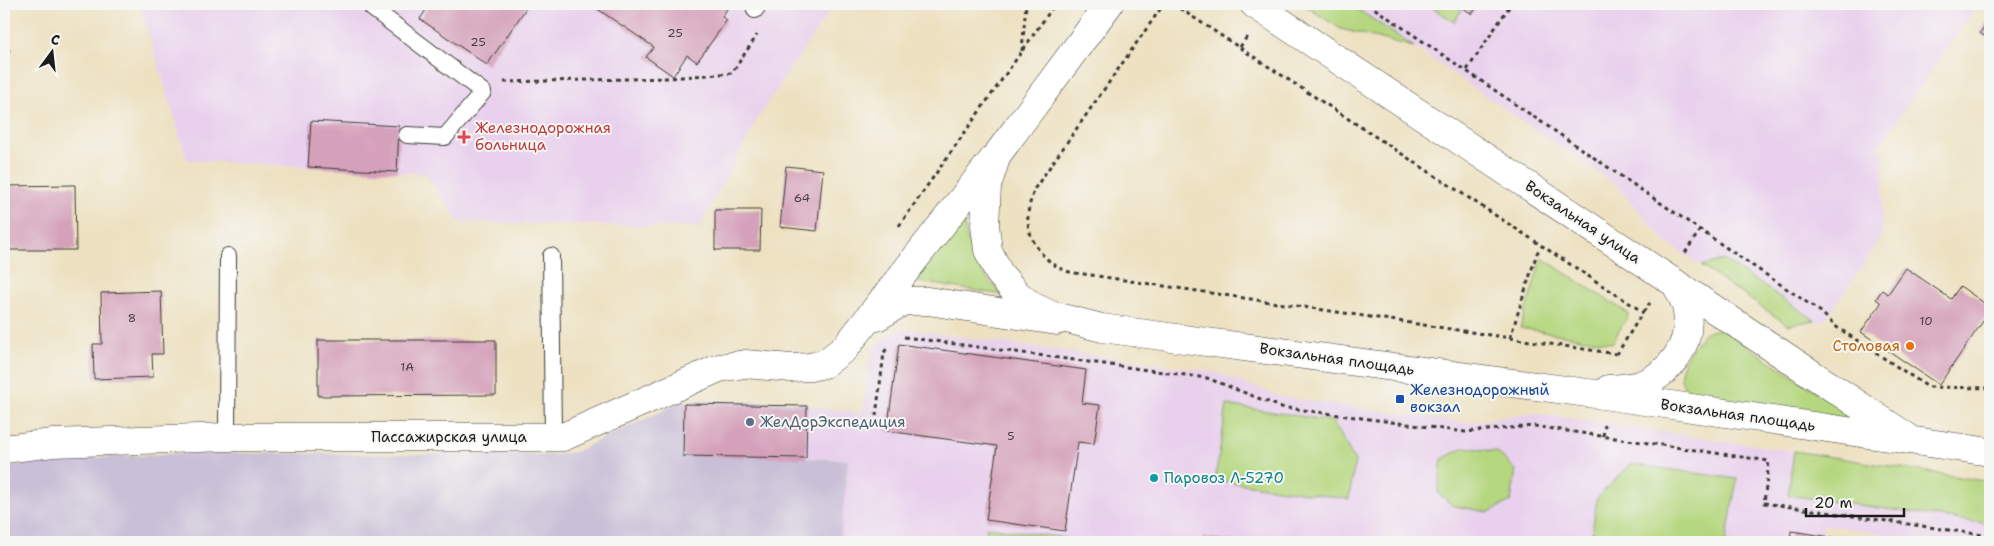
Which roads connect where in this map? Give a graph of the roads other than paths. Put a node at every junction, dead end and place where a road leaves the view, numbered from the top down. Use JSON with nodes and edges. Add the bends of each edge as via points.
{"nodes":[{"id":1,"x":375,"y":4,"type":"edge"},
{"id":2,"x":1109,"y":4,"type":"edge"},
{"id":3,"x":1254,"y":4,"type":"edge"},
{"id":4,"x":407,"y":135,"type":"dead end"},
{"id":5,"x":997,"y":155,"type":"junction"},
{"id":6,"x":228,"y":256,"type":"dead end"},
{"id":7,"x":551,"y":256,"type":"dead end"},
{"id":8,"x":1675,"y":283,"type":"junction"},
{"id":9,"x":863,"y":326,"type":"junction"},
{"id":10,"x":1102,"y":328,"type":"junction"},
{"id":11,"x":1567,"y":390,"type":"junction"},
{"id":12,"x":227,"y":437,"type":"junction"},
{"id":13,"x":553,"y":437,"type":"junction"},
{"id":14,"x":1912,"y":441,"type":"junction"},
{"id":15,"x":4,"y":449,"type":"edge"},
{"id":16,"x":1990,"y":452,"type":"edge"}],
"edges":[{"from":1,"to":4,"type":"lane","via":[[372,8],[483,92],[445,137]]},
{"from":2,"to":5,"type":"street","name":"Пассажирская улица"},
{"from":3,"to":8,"type":"street","name":"Вокзальная улица"},
{"from":5,"to":9,"type":"street","name":"Пассажирская улица"},
{"from":5,"to":10,"type":"street","name":"Вокзальная площадь","via":[[987,186],[985,226],[988,250],[999,273],[1032,306],[1051,315]]},
{"from":6,"to":12,"type":"lane"},
{"from":7,"to":13,"type":"lane"},
{"from":8,"to":11,"type":"street","via":[[1687,310],[1688,324],[1682,349],[1665,370],[1640,385]]},
{"from":8,"to":14,"type":"street","name":"Вокзальная улица"},
{"from":9,"to":10,"type":"street","via":[[904,301],[928,301]]},
{"from":9,"to":13,"type":"street","name":"Пассажирская улица","via":[[845,348],[824,364],[792,368],[745,364],[720,368],[563,437]]},
{"from":10,"to":11,"type":"street","name":"Вокзальная площадь"},
{"from":11,"to":14,"type":"street","name":"Вокзальная площадь"},
{"from":12,"to":13,"type":"street","name":"Пассажирская улица"},
{"from":12,"to":15,"type":"street","name":"Пассажирская улица","via":[[53,443]]},
{"from":14,"to":16,"type":"street","name":"Вокзальная площадь"}]}
